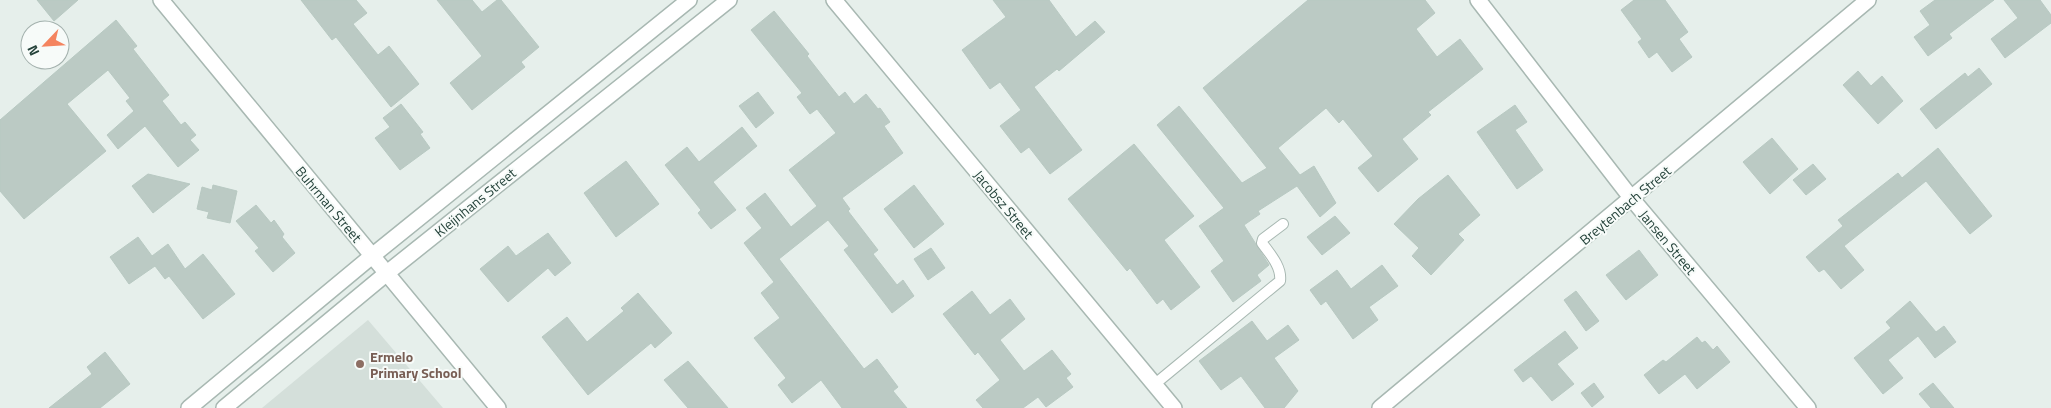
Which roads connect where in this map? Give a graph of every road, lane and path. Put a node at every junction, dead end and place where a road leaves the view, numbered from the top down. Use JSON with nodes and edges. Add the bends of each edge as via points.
{"nodes":[{"id":1,"x":161,"y":0,"type":"edge"},
{"id":2,"x":689,"y":0,"type":"edge"},
{"id":3,"x":729,"y":0,"type":"edge"},
{"id":4,"x":834,"y":0,"type":"edge"},
{"id":5,"x":1478,"y":0,"type":"edge"},
{"id":6,"x":1868,"y":0,"type":"edge"},
{"id":7,"x":1632,"y":199,"type":"junction"},
{"id":8,"x":1283,"y":224,"type":"dead end"},
{"id":9,"x":372,"y":256,"type":"junction"},
{"id":10,"x":387,"y":273,"type":"junction"},
{"id":11,"x":1155,"y":384,"type":"junction"},
{"id":12,"x":189,"y":408,"type":"edge"},
{"id":13,"x":224,"y":408,"type":"edge"},
{"id":14,"x":498,"y":408,"type":"edge"},
{"id":15,"x":1174,"y":408,"type":"edge"},
{"id":16,"x":1380,"y":408,"type":"edge"},
{"id":17,"x":1808,"y":408,"type":"edge"}],
"edges":[{"from":1,"to":9,"type":"street","name":"Buhrman Street"},
{"from":2,"to":9,"type":"street","name":"Kleijnhans Street"},
{"from":3,"to":10,"type":"street","name":"Kleijnhans Street"},
{"from":4,"to":11,"type":"street","name":"Jacobsz Street"},
{"from":5,"to":7,"type":"street","name":"Jansen Street"},
{"from":6,"to":7,"type":"street","name":"Breytenbach Street"},
{"from":7,"to":16,"type":"street","name":"Breytenbach Street"},
{"from":7,"to":17,"type":"street","name":"Jansen Street"},
{"from":8,"to":11,"type":"lane","via":[[1262,243],[1278,266],[1280,281]]},
{"from":9,"to":10,"type":"street","name":"Buhrman Street"},
{"from":9,"to":12,"type":"street","name":"Kleijnhans Street"},
{"from":10,"to":13,"type":"street","name":"Kleijnhans Street"},
{"from":10,"to":14,"type":"street","name":"Buhrman Street"},
{"from":11,"to":15,"type":"street","name":"Jacobsz Street"}]}
